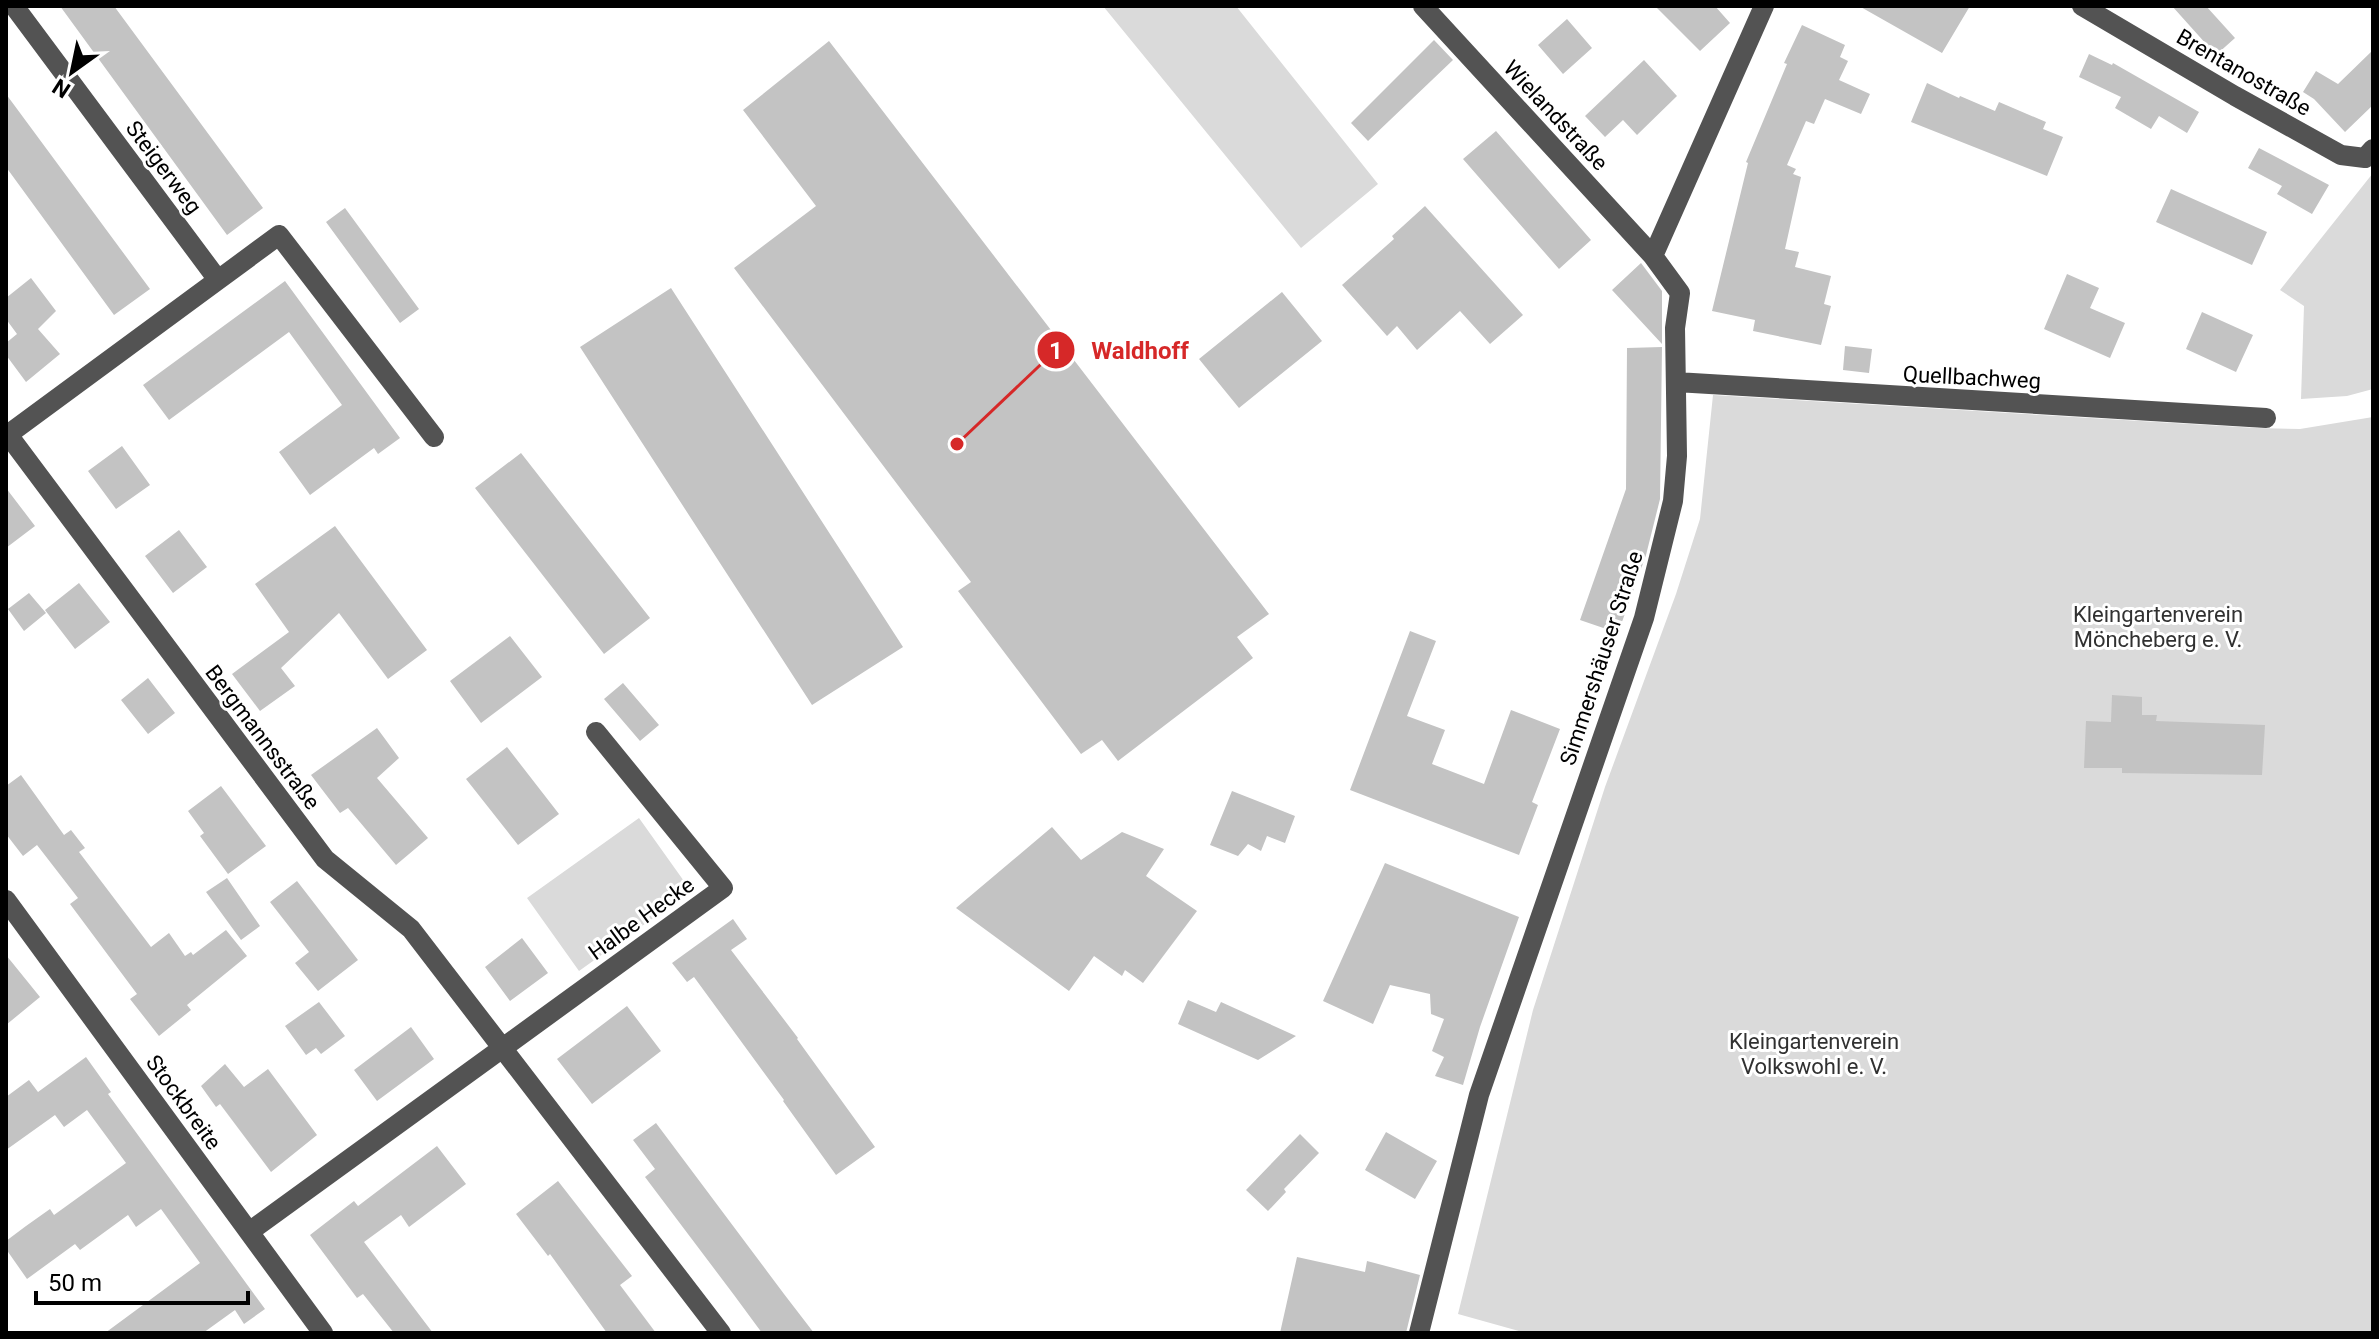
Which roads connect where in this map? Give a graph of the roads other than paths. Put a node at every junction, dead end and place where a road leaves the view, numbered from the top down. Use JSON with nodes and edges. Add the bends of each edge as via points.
{"nodes":[{"id":1,"x":14,"y":6,"type":"edge"},
{"id":2,"x":1423,"y":6,"type":"edge"},
{"id":3,"x":1764,"y":6,"type":"edge"},
{"id":4,"x":2088,"y":7,"type":"edge"},
{"id":5,"x":2373,"y":149,"type":"edge"},
{"id":6,"x":1653,"y":256,"type":"junction"},
{"id":7,"x":218,"y":280,"type":"junction"},
{"id":8,"x":1676,"y":382,"type":"junction"},
{"id":9,"x":2266,"y":418,"type":"dead end"},
{"id":10,"x":7,"y":434,"type":"edge"},
{"id":11,"x":434,"y":437,"type":"dead end"},
{"id":12,"x":596,"y":732,"type":"dead end"},
{"id":13,"x":6,"y":900,"type":"edge"},
{"id":14,"x":501,"y":1048,"type":"junction"},
{"id":15,"x":249,"y":1232,"type":"junction"},
{"id":16,"x":323,"y":1333,"type":"edge"},
{"id":17,"x":721,"y":1333,"type":"edge"},
{"id":18,"x":1419,"y":1333,"type":"edge"}],
"edges":[{"from":1,"to":7,"type":"street","name":"Steigerweg"},
{"from":2,"to":6,"type":"street","name":"Wielandstraße"},
{"from":3,"to":6,"type":"street"},
{"from":4,"to":5,"type":"street","name":"Brentanostraße","via":[[2341,155],[2365,158]]},
{"from":6,"to":8,"type":"street","name":"Simmershäuser Straße","via":[[1680,293]]},
{"from":7,"to":10,"type":"street","name":"Bergmannsstraße"},
{"from":7,"to":11,"type":"street","via":[[279,235]]},
{"from":8,"to":9,"type":"street","name":"Quellbachweg"},
{"from":8,"to":18,"type":"street","name":"Simmershäuser Straße","via":[[1673,501],[1644,618],[1479,1095]]},
{"from":10,"to":14,"type":"street","name":"Bergmannsstraße","via":[[325,859],[411,929]]},
{"from":12,"to":14,"type":"street","name":"Halbe Hecke","via":[[723,888]]},
{"from":13,"to":15,"type":"street","name":"Stockbreite"},
{"from":14,"to":15,"type":"street","name":"Halbe Hecke"},
{"from":14,"to":17,"type":"street"},
{"from":15,"to":16,"type":"street","name":"Stockbreite"}]}
